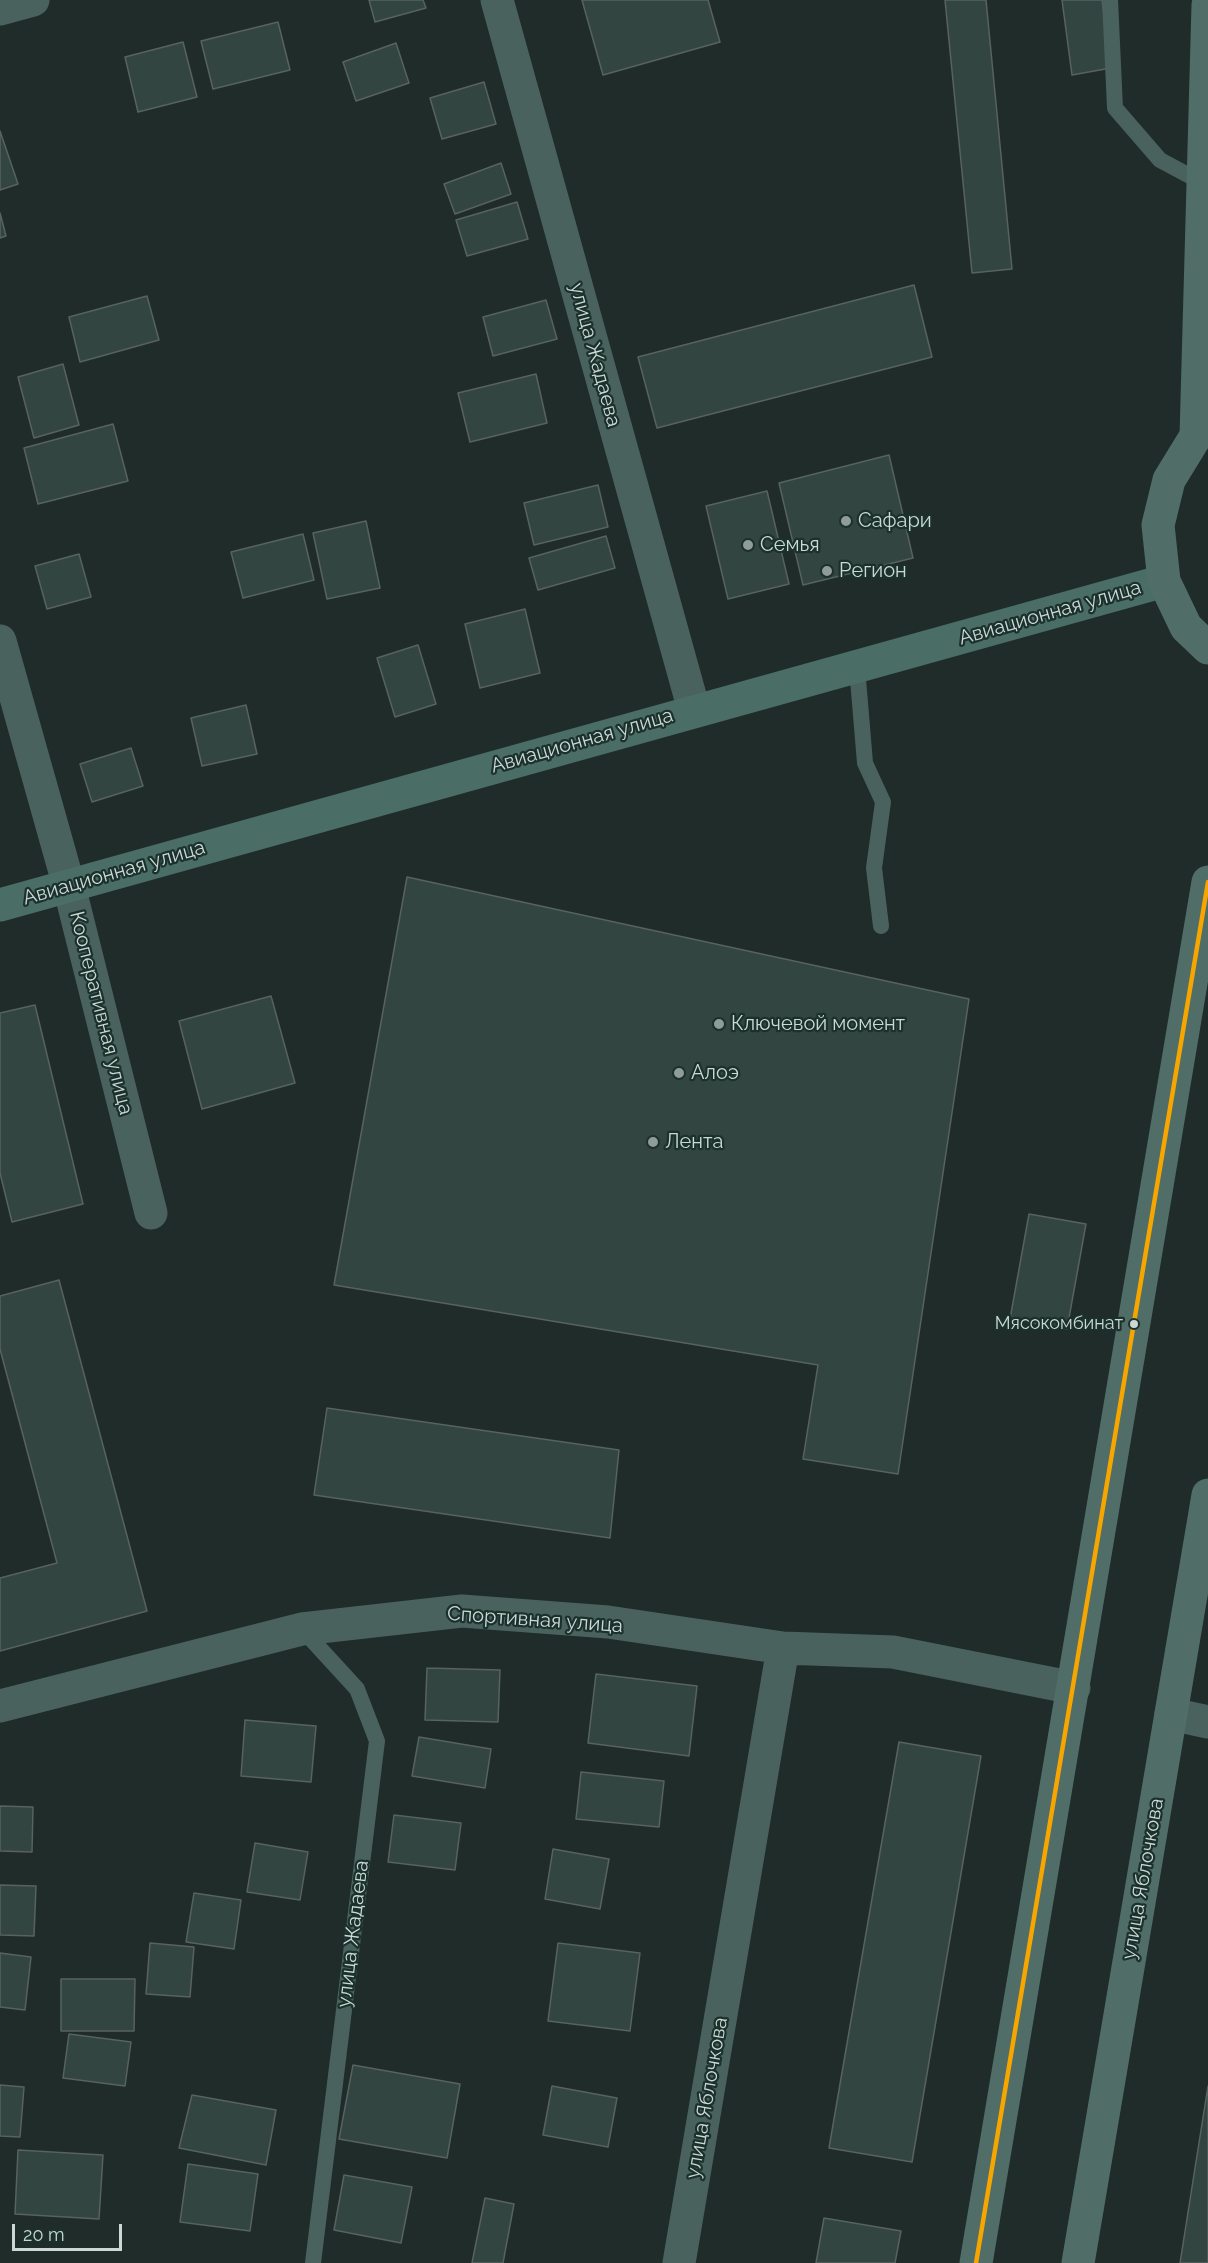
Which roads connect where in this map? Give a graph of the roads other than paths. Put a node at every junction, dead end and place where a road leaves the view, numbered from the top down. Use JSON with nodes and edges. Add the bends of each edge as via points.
{"nodes":[{"id":1,"x":33,"y":0,"type":"edge"},
{"id":2,"x":497,"y":0,"type":"edge"},
{"id":3,"x":1110,"y":0,"type":"edge"},
{"id":4,"x":1208,"y":5,"type":"edge"},
{"id":5,"x":0,"y":9,"type":"edge"},
{"id":6,"x":1203,"y":183,"type":"junction"},
{"id":7,"x":1202,"y":433,"type":"edge"},
{"id":8,"x":1164,"y":581,"type":"junction"},
{"id":9,"x":0,"y":641,"type":"edge"},
{"id":10,"x":1208,"y":648,"type":"edge"},
{"id":11,"x":857,"y":667,"type":"junction"},
{"id":12,"x":694,"y":710,"type":"junction"},
{"id":13,"x":1208,"y":882,"type":"edge"},
{"id":14,"x":69,"y":886,"type":"junction"},
{"id":15,"x":0,"y":905,"type":"edge"},
{"id":16,"x":881,"y":926,"type":"dead end"},
{"id":17,"x":151,"y":1213,"type":"dead end"},
{"id":18,"x":1208,"y":1495,"type":"edge"},
{"id":19,"x":302,"y":1629,"type":"junction"},
{"id":20,"x":783,"y":1648,"type":"junction"},
{"id":21,"x":1074,"y":1688,"type":"junction"},
{"id":22,"x":0,"y":1706,"type":"edge"},
{"id":23,"x":1171,"y":1714,"type":"junction"},
{"id":24,"x":1208,"y":1722,"type":"edge"},
{"id":25,"x":313,"y":2263,"type":"edge"},
{"id":26,"x":679,"y":2263,"type":"edge"},
{"id":27,"x":976,"y":2263,"type":"edge"},
{"id":28,"x":1078,"y":2263,"type":"edge"}],
"edges":[{"from":1,"to":5,"type":"street"},
{"from":2,"to":12,"type":"street","name":"улица Жадаева"},
{"from":3,"to":6,"type":"lane","via":[[1115,108],[1160,160]]},
{"from":4,"to":6,"type":"main road"},
{"from":6,"to":7,"type":"main road"},
{"from":7,"to":8,"type":"main road","via":[[1169,480],[1158,525]]},
{"from":8,"to":10,"type":"main road","via":[[1186,627]]},
{"from":8,"to":11,"type":"main road","name":"Авиационная улица"},
{"from":9,"to":14,"type":"street","name":"Кооперативная улица"},
{"from":11,"to":12,"type":"main road","name":"Авиационная улица"},
{"from":11,"to":16,"type":"lane","via":[[865,763],[883,802],[874,868]]},
{"from":12,"to":14,"type":"main road","name":"Авиационная улица"},
{"from":13,"to":21,"type":"main road"},
{"from":14,"to":15,"type":"main road","name":"Авиационная улица"},
{"from":14,"to":17,"type":"street","name":"Кооперативная улица"},
{"from":18,"to":23,"type":"main road","name":"улица Яблочкова"},
{"from":19,"to":20,"type":"street","name":"Спортивная улица","via":[[462,1611],[608,1623]]},
{"from":19,"to":22,"type":"street","name":"Спортивная улица"},
{"from":19,"to":25,"type":"lane","name":"улица Жадаева","via":[[357,1689],[377,1741]]},
{"from":20,"to":21,"type":"street","name":"Спортивная улица","via":[[893,1652]]},
{"from":20,"to":26,"type":"street","name":"улица Яблочкова"},
{"from":21,"to":27,"type":"main road"},
{"from":23,"to":24,"type":"street"},
{"from":23,"to":28,"type":"main road","name":"улица Яблочкова"}]}
